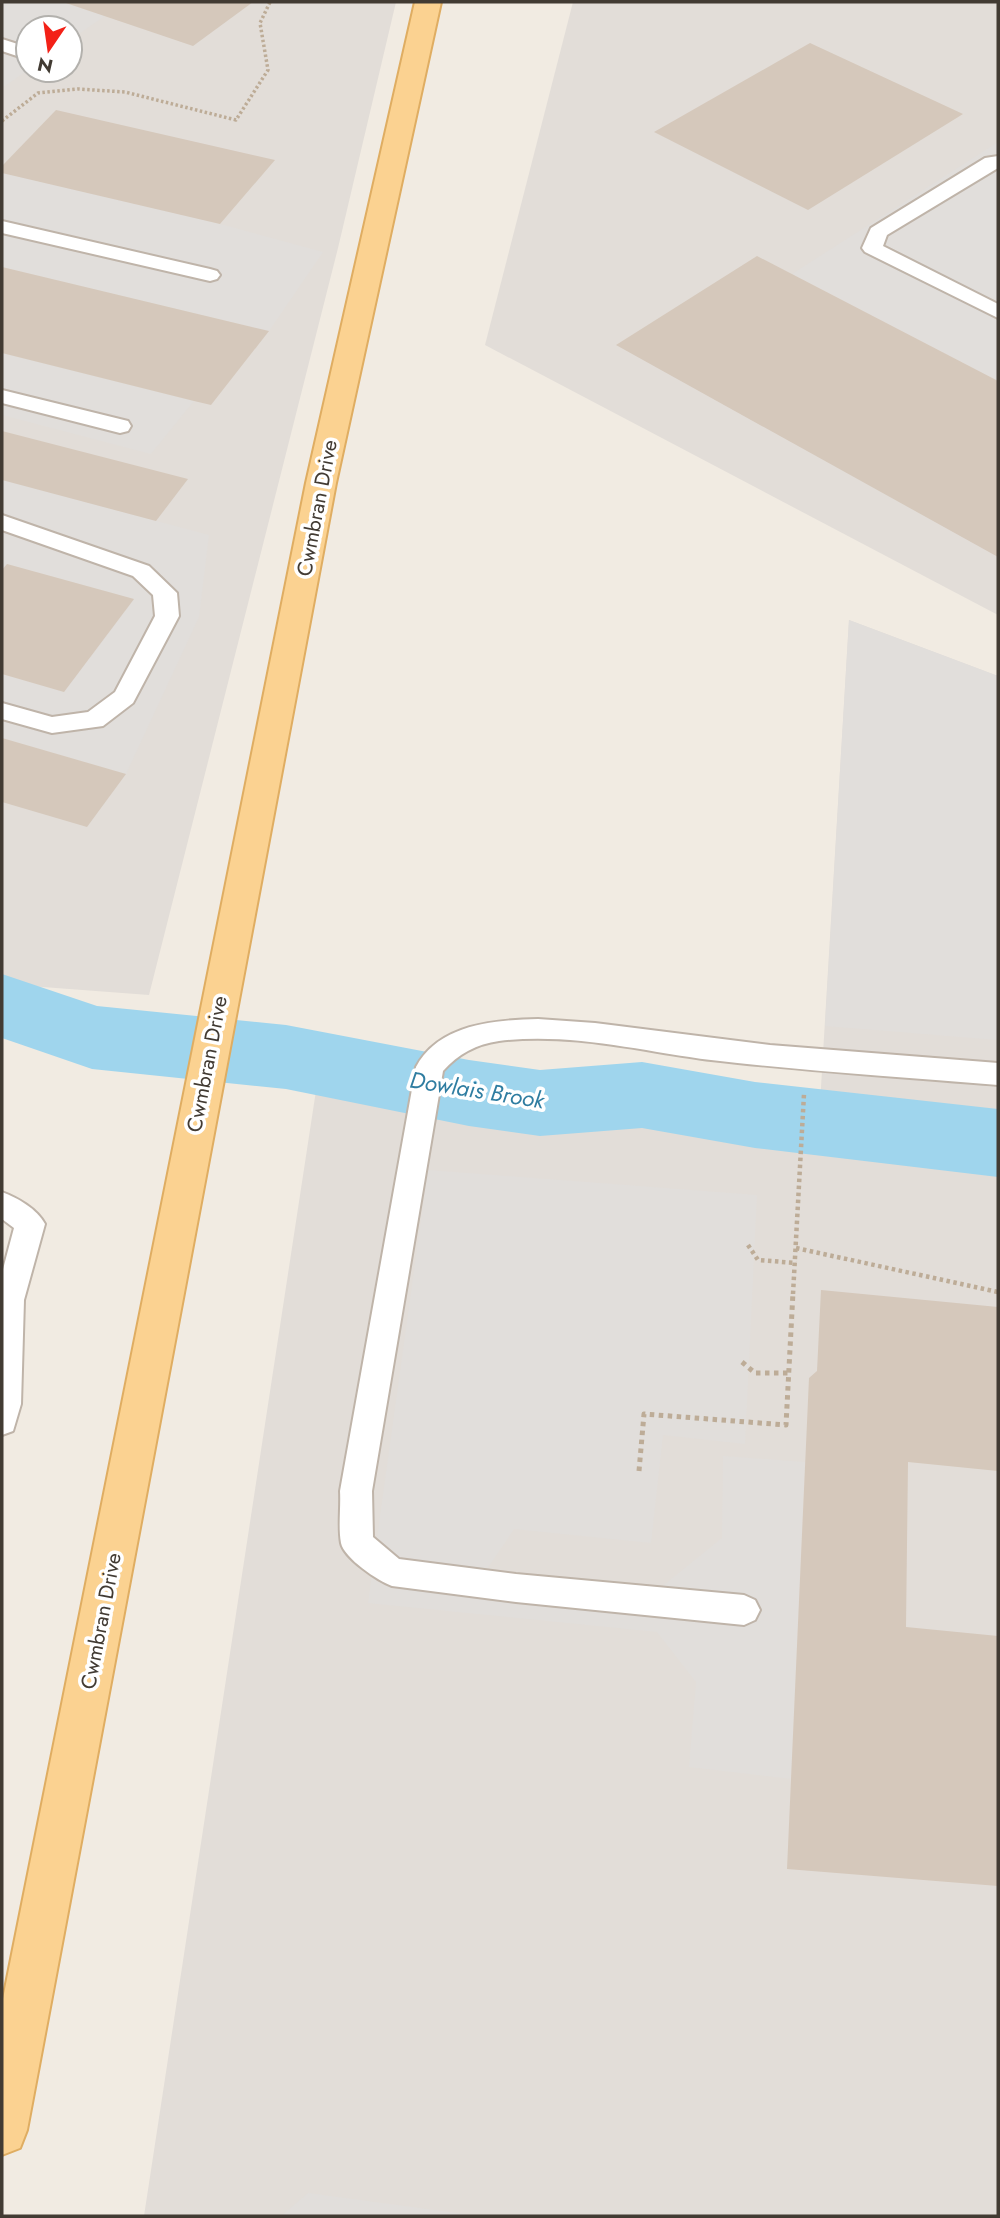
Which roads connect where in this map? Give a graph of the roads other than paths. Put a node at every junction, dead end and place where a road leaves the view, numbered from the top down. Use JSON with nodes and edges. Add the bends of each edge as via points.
{"nodes":[{"id":1,"x":429,"y":2,"type":"edge"},
{"id":2,"x":998,"y":162,"type":"edge"},
{"id":3,"x":2,"y":227,"type":"edge"},
{"id":4,"x":210,"y":275,"type":"dead end"},
{"id":5,"x":998,"y":312,"type":"edge"},
{"id":6,"x":2,"y":396,"type":"edge"},
{"id":7,"x":120,"y":426,"type":"dead end"},
{"id":8,"x":2,"y":522,"type":"edge"},
{"id":9,"x":2,"y":710,"type":"edge"},
{"id":10,"x":998,"y":1074,"type":"edge"},
{"id":11,"x":2,"y":1204,"type":"edge"},
{"id":12,"x":2,"y":1422,"type":"edge"},
{"id":13,"x":744,"y":1610,"type":"dead end"},
{"id":14,"x":2,"y":2130,"type":"edge"}],
"edges":[{"from":1,"to":14,"type":"main road","name":"Cwmbran Drive","via":[[321,483]]},
{"from":2,"to":5,"type":"lane","via":[[878,232],[872,248]]},
{"from":3,"to":4,"type":"lane"},
{"from":6,"to":7,"type":"lane"},
{"from":8,"to":9,"type":"lane","via":[[141,571],[165,593],[167,616],[124,696],[94,720],[52,725]]},
{"from":10,"to":13,"type":"lane","via":[[737,1052],[590,1033],[509,1030],[468,1037],[430,1068],[356,1491],[357,1543],[392,1572]]},
{"from":11,"to":12,"type":"lane","via":[[30,1224],[9,1300]]}]}
